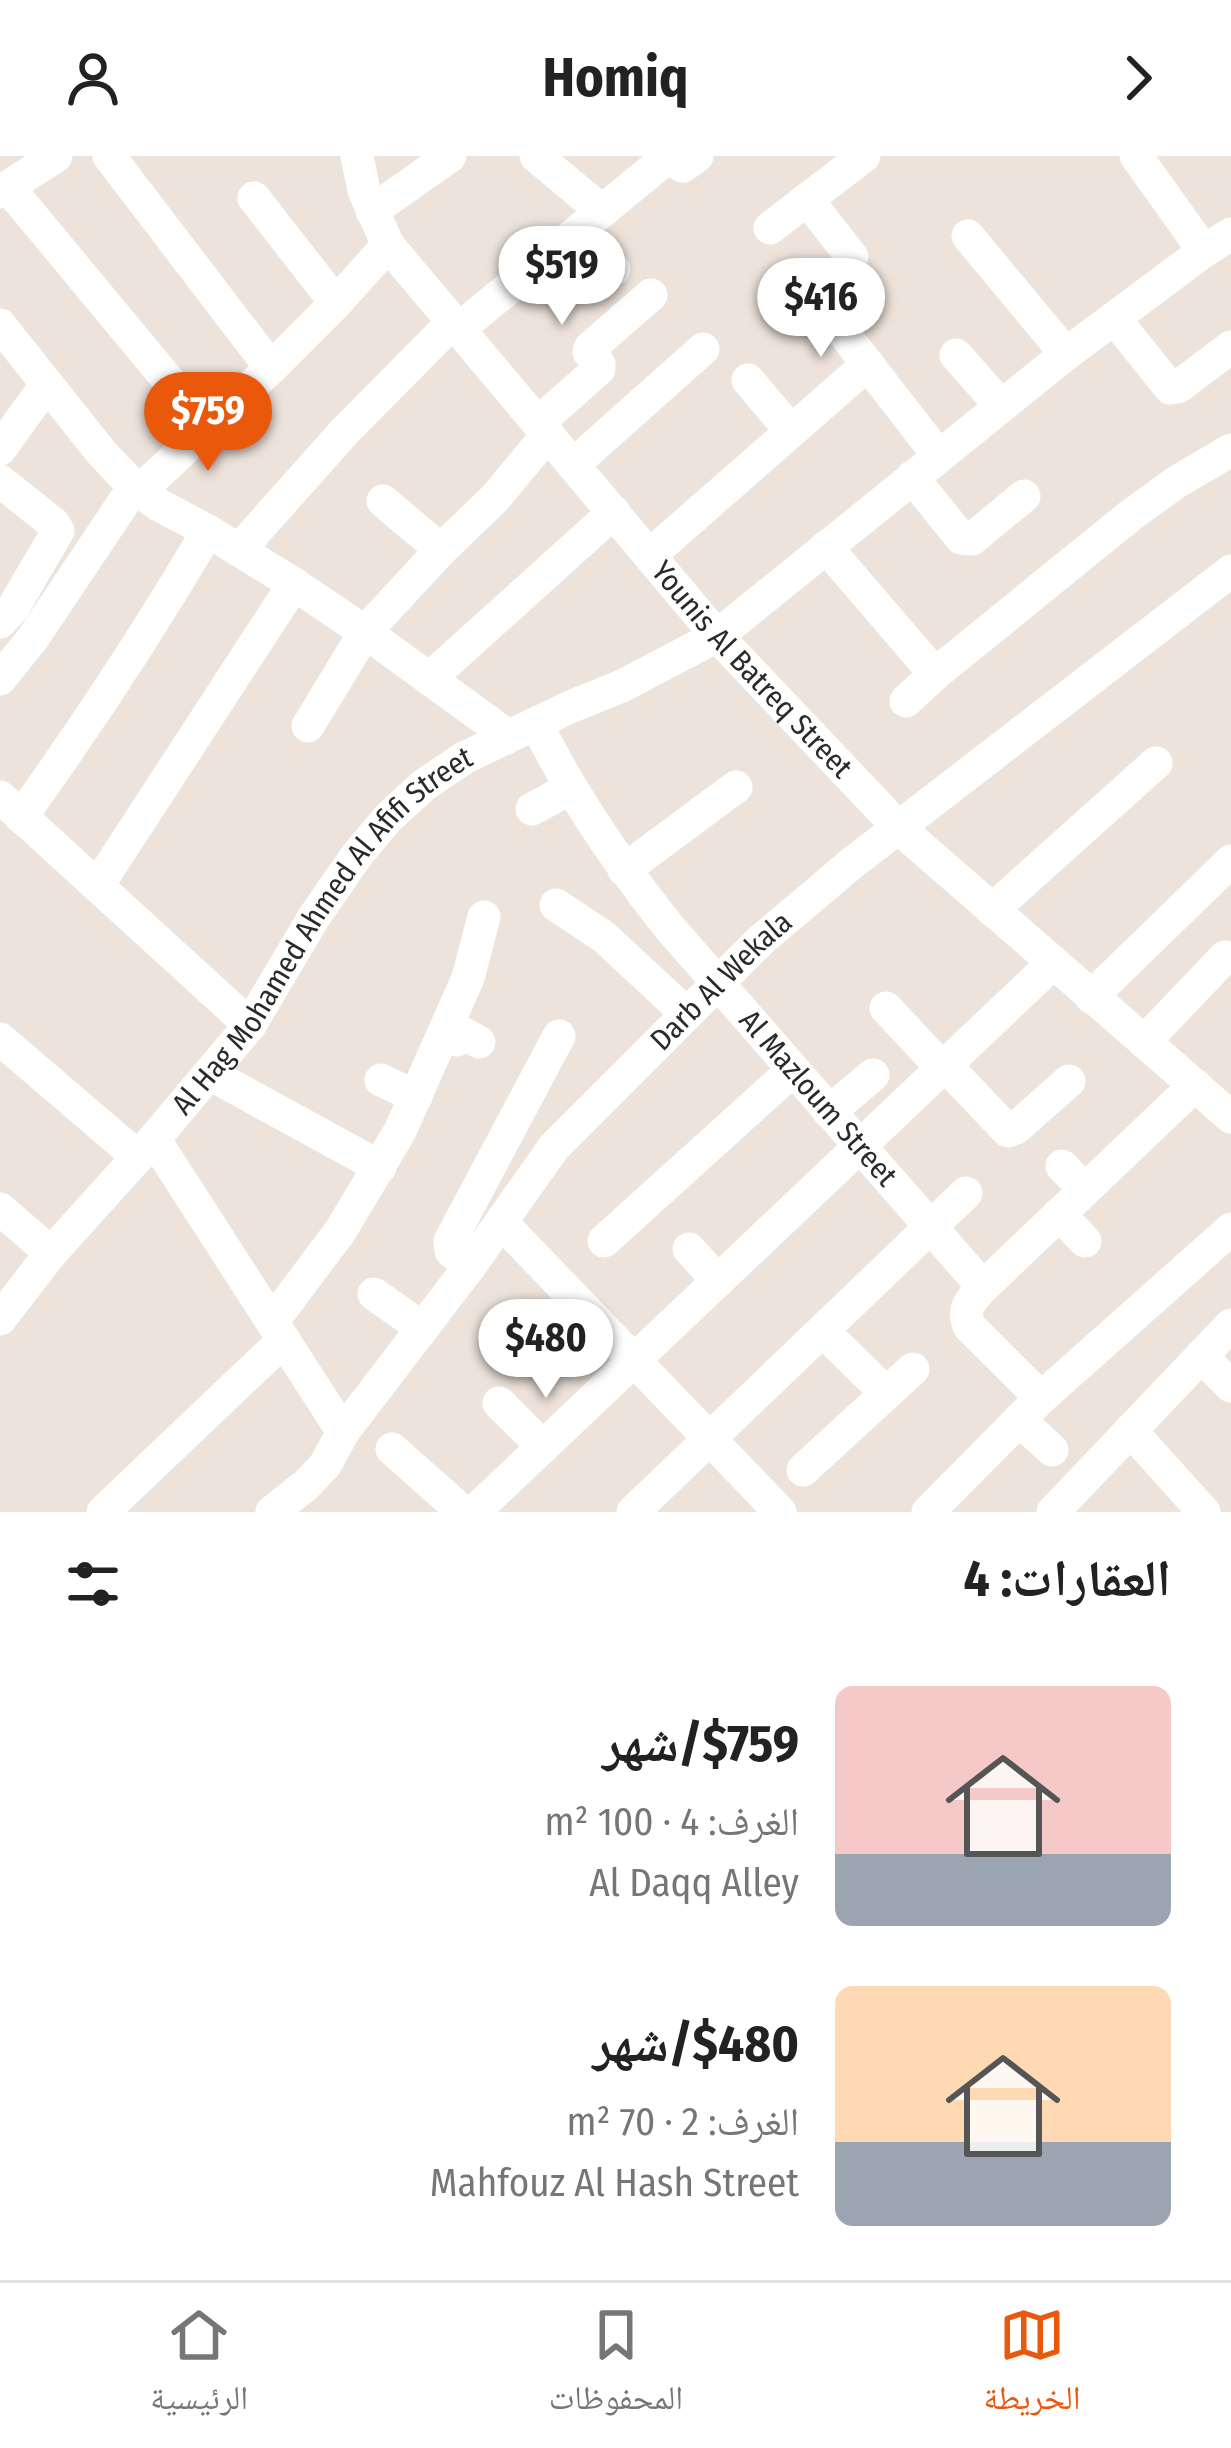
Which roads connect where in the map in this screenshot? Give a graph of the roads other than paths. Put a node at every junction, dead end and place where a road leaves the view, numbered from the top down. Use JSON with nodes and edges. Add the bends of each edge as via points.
{"nodes":[{"id":1,"x":56,"y":156,"type":"edge"},
{"id":2,"x":109,"y":156,"type":"edge"},
{"id":3,"x":357,"y":156,"type":"edge"},
{"id":4,"x":450,"y":156,"type":"edge"},
{"id":5,"x":697,"y":156,"type":"edge"},
{"id":6,"x":864,"y":156,"type":"edge"},
{"id":7,"x":1136,"y":156,"type":"edge"},
{"id":8,"x":545,"y":158,"type":"edge"},
{"id":9,"x":4,"y":190,"type":"edge"},
{"id":10,"x":254,"y":198,"type":"dead end"},
{"id":11,"x":807,"y":200,"type":"junction"},
{"id":12,"x":372,"y":211,"type":"junction"},
{"id":13,"x":591,"y":220,"type":"junction"},
{"id":14,"x":770,"y":228,"type":"dead end"},
{"id":15,"x":968,"y":236,"type":"dead end"},
{"id":16,"x":1217,"y":243,"type":"edge"},
{"id":17,"x":388,"y":245,"type":"junction"},
{"id":18,"x":614,"y":269,"type":"dead end"},
{"id":19,"x":651,"y":295,"type":"dead end"},
{"id":20,"x":336,"y":303,"type":"junction"},
{"id":21,"x":1114,"y":318,"type":"junction"},
{"id":22,"x":0,"y":325,"type":"edge"},
{"id":23,"x":456,"y":326,"type":"junction"},
{"id":24,"x":1231,"y":347,"type":"edge"},
{"id":25,"x":704,"y":349,"type":"dead end"},
{"id":26,"x":1066,"y":354,"type":"junction"},
{"id":27,"x":956,"y":356,"type":"dead end"},
{"id":28,"x":868,"y":364,"type":"junction"},
{"id":29,"x":271,"y":368,"type":"junction"},
{"id":30,"x":748,"y":380,"type":"dead end"},
{"id":31,"x":47,"y":384,"type":"junction"},
{"id":32,"x":1001,"y":406,"type":"junction"},
{"id":33,"x":207,"y":427,"type":"junction"},
{"id":34,"x":543,"y":428,"type":"junction"},
{"id":35,"x":791,"y":431,"type":"junction"},
{"id":36,"x":0,"y":449,"type":"edge"},
{"id":37,"x":1231,"y":449,"type":"edge"},
{"id":38,"x":938,"y":455,"type":"junction"},
{"id":39,"x":574,"y":464,"type":"junction"},
{"id":40,"x":912,"y":477,"type":"junction"},
{"id":41,"x":0,"y":481,"type":"edge"},
{"id":42,"x":134,"y":488,"type":"junction"},
{"id":43,"x":1024,"y":496,"type":"dead end"},
{"id":44,"x":383,"y":501,"type":"dead end"},
{"id":45,"x":614,"y":512,"type":"junction"},
{"id":46,"x":208,"y":531,"type":"junction"},
{"id":47,"x":826,"y":547,"type":"junction"},
{"id":48,"x":238,"y":550,"type":"junction"},
{"id":49,"x":441,"y":550,"type":"junction"},
{"id":50,"x":650,"y":555,"type":"junction"},
{"id":51,"x":1231,"y":571,"type":"edge"},
{"id":52,"x":294,"y":584,"type":"junction"},
{"id":53,"x":0,"y":622,"type":"edge"},
{"id":54,"x":365,"y":632,"type":"junction"},
{"id":55,"x":717,"y":636,"type":"junction"},
{"id":56,"x":935,"y":674,"type":"junction"},
{"id":57,"x":0,"y":679,"type":"edge"},
{"id":58,"x":429,"y":679,"type":"junction"},
{"id":59,"x":906,"y":701,"type":"dead end"},
{"id":60,"x":308,"y":725,"type":"dead end"},
{"id":61,"x":522,"y":729,"type":"junction"},
{"id":62,"x":1156,"y":763,"type":"dead end"},
{"id":63,"x":736,"y":787,"type":"dead end"},
{"id":64,"x":571,"y":788,"type":"junction"},
{"id":65,"x":11,"y":807,"type":"edge"},
{"id":66,"x":532,"y":809,"type":"dead end"},
{"id":67,"x":900,"y":829,"type":"junction"},
{"id":68,"x":1231,"y":860,"type":"edge"},
{"id":69,"x":624,"y":870,"type":"junction"},
{"id":70,"x":98,"y":885,"type":"junction"},
{"id":71,"x":556,"y":905,"type":"dead end"},
{"id":72,"x":992,"y":910,"type":"junction"},
{"id":73,"x":484,"y":917,"type":"dead end"},
{"id":74,"x":1225,"y":957,"type":"dead end"},
{"id":75,"x":1052,"y":964,"type":"junction"},
{"id":76,"x":718,"y":983,"type":"junction"},
{"id":77,"x":1090,"y":997,"type":"junction"},
{"id":78,"x":886,"y":1008,"type":"dead end"},
{"id":79,"x":687,"y":1014,"type":"junction"},
{"id":80,"x":250,"y":1025,"type":"junction"},
{"id":81,"x":445,"y":1033,"type":"junction"},
{"id":82,"x":559,"y":1036,"type":"dead end"},
{"id":83,"x":0,"y":1039,"type":"edge"},
{"id":84,"x":479,"y":1042,"type":"dead end"},
{"id":85,"x":1144,"y":1042,"type":"junction"},
{"id":86,"x":944,"y":1067,"type":"junction"},
{"id":87,"x":792,"y":1071,"type":"junction"},
{"id":88,"x":210,"y":1074,"type":"junction"},
{"id":89,"x":873,"y":1075,"type":"dead end"},
{"id":90,"x":381,"y":1080,"type":"dead end"},
{"id":91,"x":1069,"y":1081,"type":"dead end"},
{"id":92,"x":1195,"y":1085,"type":"junction"},
{"id":93,"x":416,"y":1097,"type":"junction"},
{"id":94,"x":830,"y":1112,"type":"junction"},
{"id":95,"x":1231,"y":1117,"type":"edge"},
{"id":96,"x":146,"y":1148,"type":"junction"},
{"id":97,"x":860,"y":1148,"type":"junction"},
{"id":98,"x":380,"y":1166,"type":"junction"},
{"id":99,"x":966,"y":1193,"type":"dead end"},
{"id":100,"x":0,"y":1209,"type":"edge"},
{"id":101,"x":1059,"y":1214,"type":"junction"},
{"id":102,"x":501,"y":1222,"type":"junction"},
{"id":103,"x":1231,"y":1228,"type":"edge"},
{"id":104,"x":932,"y":1229,"type":"junction"},
{"id":105,"x":1085,"y":1240,"type":"dead end"},
{"id":106,"x":604,"y":1241,"type":"dead end"},
{"id":107,"x":689,"y":1249,"type":"dead end"},
{"id":108,"x":51,"y":1253,"type":"junction"},
{"id":109,"x":470,"y":1266,"type":"junction"},
{"id":110,"x":718,"y":1281,"type":"junction"},
{"id":111,"x":983,"y":1287,"type":"junction"},
{"id":112,"x":374,"y":1294,"type":"dead end"},
{"id":113,"x":0,"y":1319,"type":"edge"},
{"id":114,"x":1231,"y":1325,"type":"edge"},
{"id":115,"x":422,"y":1328,"type":"junction"},
{"id":116,"x":278,"y":1331,"type":"junction"},
{"id":117,"x":823,"y":1331,"type":"junction"},
{"id":118,"x":1201,"y":1356,"type":"junction"},
{"id":119,"x":634,"y":1360,"type":"junction"},
{"id":120,"x":913,"y":1369,"type":"dead end"},
{"id":121,"x":1231,"y":1387,"type":"edge"},
{"id":122,"x":886,"y":1393,"type":"junction"},
{"id":123,"x":499,"y":1403,"type":"dead end"},
{"id":124,"x":1030,"y":1409,"type":"junction"},
{"id":125,"x":1130,"y":1430,"type":"junction"},
{"id":126,"x":343,"y":1432,"type":"junction"},
{"id":127,"x":711,"y":1438,"type":"junction"},
{"id":128,"x":543,"y":1447,"type":"junction"},
{"id":129,"x":392,"y":1449,"type":"dead end"},
{"id":130,"x":1052,"y":1450,"type":"dead end"},
{"id":131,"x":803,"y":1470,"type":"dead end"},
{"id":132,"x":311,"y":1498,"type":"edge"},
{"id":133,"x":104,"y":1512,"type":"edge"},
{"id":134,"x":272,"y":1512,"type":"edge"},
{"id":135,"x":463,"y":1512,"type":"edge"},
{"id":136,"x":474,"y":1512,"type":"edge"},
{"id":137,"x":633,"y":1512,"type":"edge"},
{"id":138,"x":780,"y":1512,"type":"edge"},
{"id":139,"x":928,"y":1512,"type":"edge"},
{"id":140,"x":1053,"y":1512,"type":"edge"},
{"id":141,"x":1204,"y":1512,"type":"edge"}],
"edges":[{"from":1,"to":9,"type":"street"},
{"from":2,"to":29,"type":"street","via":[[156,197]]},
{"from":3,"to":12,"type":"street","name":"Younis Al Batreq Street"},
{"from":4,"to":12,"type":"street"},
{"from":5,"to":13,"type":"street","via":[[683,166],[665,160]]},
{"from":6,"to":11,"type":"street"},
{"from":7,"to":16,"type":"street"},
{"from":8,"to":13,"type":"street"},
{"from":9,"to":33,"type":"street"},
{"from":10,"to":20,"type":"street"},
{"from":11,"to":14,"type":"street"},
{"from":11,"to":28,"type":"street","via":[[852,263],[820,303]]},
{"from":12,"to":17,"type":"street","name":"Younis Al Batreq Street"},
{"from":13,"to":18,"type":"street"},
{"from":13,"to":23,"type":"street"},
{"from":15,"to":26,"type":"street"},
{"from":16,"to":21,"type":"street","name":"Al Hag Mohamed Ahmed Al Afifi Street"},
{"from":17,"to":20,"type":"street"},
{"from":17,"to":23,"type":"street","name":"Younis Al Batreq Street"},
{"from":19,"to":34,"type":"street","via":[[590,348],[599,369]]},
{"from":20,"to":29,"type":"street"},
{"from":21,"to":24,"type":"street","via":[[1170,388]]},
{"from":21,"to":26,"type":"street","name":"Al Hag Mohamed Ahmed Al Afifi Street"},
{"from":22,"to":31,"type":"street"},
{"from":23,"to":34,"type":"street","name":"Younis Al Batreq Street"},
{"from":23,"to":48,"type":"street","via":[[345,431]]},
{"from":25,"to":39,"type":"street"},
{"from":26,"to":32,"type":"street","name":"Al Hag Mohamed Ahmed Al Afifi Street"},
{"from":27,"to":32,"type":"street"},
{"from":28,"to":35,"type":"street"},
{"from":28,"to":38,"type":"street"},
{"from":29,"to":33,"type":"street"},
{"from":30,"to":35,"type":"street"},
{"from":31,"to":36,"type":"street"},
{"from":31,"to":42,"type":"street"},
{"from":32,"to":38,"type":"street","name":"Al Hag Mohamed Ahmed Al Afifi Street"},
{"from":33,"to":42,"type":"street"},
{"from":34,"to":39,"type":"street","name":"Younis Al Batreq Street"},
{"from":34,"to":49,"type":"street","via":[[495,497]]},
{"from":35,"to":50,"type":"street"},
{"from":37,"to":56,"type":"street","via":[[1131,515]]},
{"from":38,"to":40,"type":"street","name":"Al Hag Mohamed Ahmed Al Afifi Street"},
{"from":39,"to":45,"type":"street","name":"Younis Al Batreq Street"},
{"from":40,"to":43,"type":"street","via":[[967,540]]},
{"from":40,"to":47,"type":"street","name":"Al Hag Mohamed Ahmed Al Afifi Street"},
{"from":41,"to":53,"type":"street","via":[[58,531]]},
{"from":42,"to":46,"type":"street"},
{"from":42,"to":57,"type":"street"},
{"from":44,"to":49,"type":"street"},
{"from":45,"to":50,"type":"street","name":"Younis Al Batreq Street"},
{"from":45,"to":58,"type":"street"},
{"from":46,"to":48,"type":"street"},
{"from":46,"to":65,"type":"street","via":[[108,692]]},
{"from":47,"to":55,"type":"street","name":"Al Hag Mohamed Ahmed Al Afifi Street"},
{"from":47,"to":56,"type":"street"},
{"from":48,"to":52,"type":"street"},
{"from":49,"to":54,"type":"street"},
{"from":50,"to":55,"type":"street","name":"Younis Al Batreq Street"},
{"from":51,"to":67,"type":"street","name":"Darb Al Wekala"},
{"from":52,"to":54,"type":"street"},
{"from":52,"to":70,"type":"street"},
{"from":54,"to":58,"type":"street"},
{"from":54,"to":60,"type":"street"},
{"from":55,"to":61,"type":"street","name":"Al Hag Mohamed Ahmed Al Afifi Street"},
{"from":55,"to":67,"type":"street","name":"Younis Al Batreq Street"},
{"from":56,"to":59,"type":"street"},
{"from":58,"to":61,"type":"street"},
{"from":61,"to":64,"type":"street","name":"Al Mazloum Street"},
{"from":61,"to":80,"type":"street","name":"Al Hag Mohamed Ahmed Al Afifi Street","via":[[464,758],[388,818],[314,917]]},
{"from":62,"to":72,"type":"street"},
{"from":63,"to":69,"type":"street"},
{"from":64,"to":66,"type":"street"},
{"from":64,"to":69,"type":"street","name":"Al Mazloum Street"},
{"from":65,"to":70,"type":"street"},
{"from":67,"to":72,"type":"street","name":"Younis Al Batreq Street"},
{"from":67,"to":76,"type":"street","name":"Darb Al Wekala","via":[[805,901]]},
{"from":68,"to":77,"type":"street"},
{"from":69,"to":76,"type":"street","name":"Al Mazloum Street"},
{"from":70,"to":80,"type":"street"},
{"from":71,"to":79,"type":"street","via":[[604,937]]},
{"from":72,"to":75,"type":"street","name":"Younis Al Batreq Street"},
{"from":73,"to":81,"type":"street"},
{"from":74,"to":85,"type":"street"},
{"from":75,"to":77,"type":"street","name":"Younis Al Batreq Street"},
{"from":75,"to":86,"type":"street"},
{"from":76,"to":79,"type":"street","name":"Darb Al Wekala"},
{"from":76,"to":87,"type":"street","name":"Al Mazloum Street"},
{"from":77,"to":85,"type":"street","name":"Younis Al Batreq Street"},
{"from":78,"to":86,"type":"street"},
{"from":79,"to":102,"type":"street","name":"Darb Al Wekala","via":[[554,1147]]},
{"from":80,"to":88,"type":"street","name":"Al Hag Mohamed Ahmed Al Afifi Street"},
{"from":81,"to":84,"type":"street"},
{"from":81,"to":93,"type":"street"},
{"from":82,"to":109,"type":"street","via":[[450,1240]]},
{"from":83,"to":96,"type":"street"},
{"from":85,"to":92,"type":"street","name":"Younis Al Batreq Street"},
{"from":86,"to":91,"type":"street","via":[[1008,1131]]},
{"from":86,"to":97,"type":"street"},
{"from":87,"to":94,"type":"street","name":"Al Mazloum Street"},
{"from":87,"to":106,"type":"street"},
{"from":88,"to":96,"type":"street","name":"Al Hag Mohamed Ahmed Al Afifi Street"},
{"from":88,"to":98,"type":"street"},
{"from":89,"to":94,"type":"street"},
{"from":90,"to":93,"type":"street"},
{"from":92,"to":95,"type":"street","name":"Younis Al Batreq Street"},
{"from":92,"to":101,"type":"street","via":[[1074,1178]]},
{"from":93,"to":98,"type":"street"},
{"from":94,"to":97,"type":"street","name":"Al Mazloum Street"},
{"from":96,"to":108,"type":"street","name":"Al Hag Mohamed Ahmed Al Afifi Street"},
{"from":96,"to":116,"type":"street"},
{"from":97,"to":104,"type":"street","name":"Al Mazloum Street"},
{"from":97,"to":110,"type":"street"},
{"from":98,"to":116,"type":"street"},
{"from":99,"to":104,"type":"street"},
{"from":100,"to":108,"type":"street"},
{"from":101,"to":105,"type":"street"},
{"from":101,"to":111,"type":"street"},
{"from":102,"to":109,"type":"street","name":"Darb Al Wekala"},
{"from":102,"to":119,"type":"street"},
{"from":103,"to":124,"type":"street"},
{"from":104,"to":111,"type":"street","name":"Al Mazloum Street"},
{"from":104,"to":117,"type":"street"},
{"from":107,"to":110,"type":"street"},
{"from":108,"to":113,"type":"street","name":"Al Hag Mohamed Ahmed Al Afifi Street"},
{"from":109,"to":115,"type":"street","name":"Darb Al Wekala"},
{"from":110,"to":119,"type":"street"},
{"from":111,"to":124,"type":"street","via":[[966,1319]]},
{"from":112,"to":115,"type":"street"},
{"from":114,"to":118,"type":"street"},
{"from":115,"to":126,"type":"street","name":"Darb Al Wekala"},
{"from":116,"to":126,"type":"street"},
{"from":116,"to":133,"type":"street"},
{"from":117,"to":122,"type":"street"},
{"from":117,"to":127,"type":"street"},
{"from":118,"to":121,"type":"street"},
{"from":118,"to":125,"type":"street"},
{"from":119,"to":127,"type":"street"},
{"from":119,"to":128,"type":"street"},
{"from":120,"to":122,"type":"street"},
{"from":122,"to":131,"type":"street"},
{"from":123,"to":128,"type":"street"},
{"from":124,"to":130,"type":"street"},
{"from":124,"to":139,"type":"street"},
{"from":125,"to":140,"type":"street"},
{"from":125,"to":141,"type":"street"},
{"from":126,"to":132,"type":"street","name":"Darb Al Wekala"},
{"from":127,"to":137,"type":"street"},
{"from":127,"to":138,"type":"street"},
{"from":128,"to":136,"type":"street"},
{"from":129,"to":135,"type":"street"},
{"from":132,"to":134,"type":"street","name":"Darb Al Wekala"}]}
